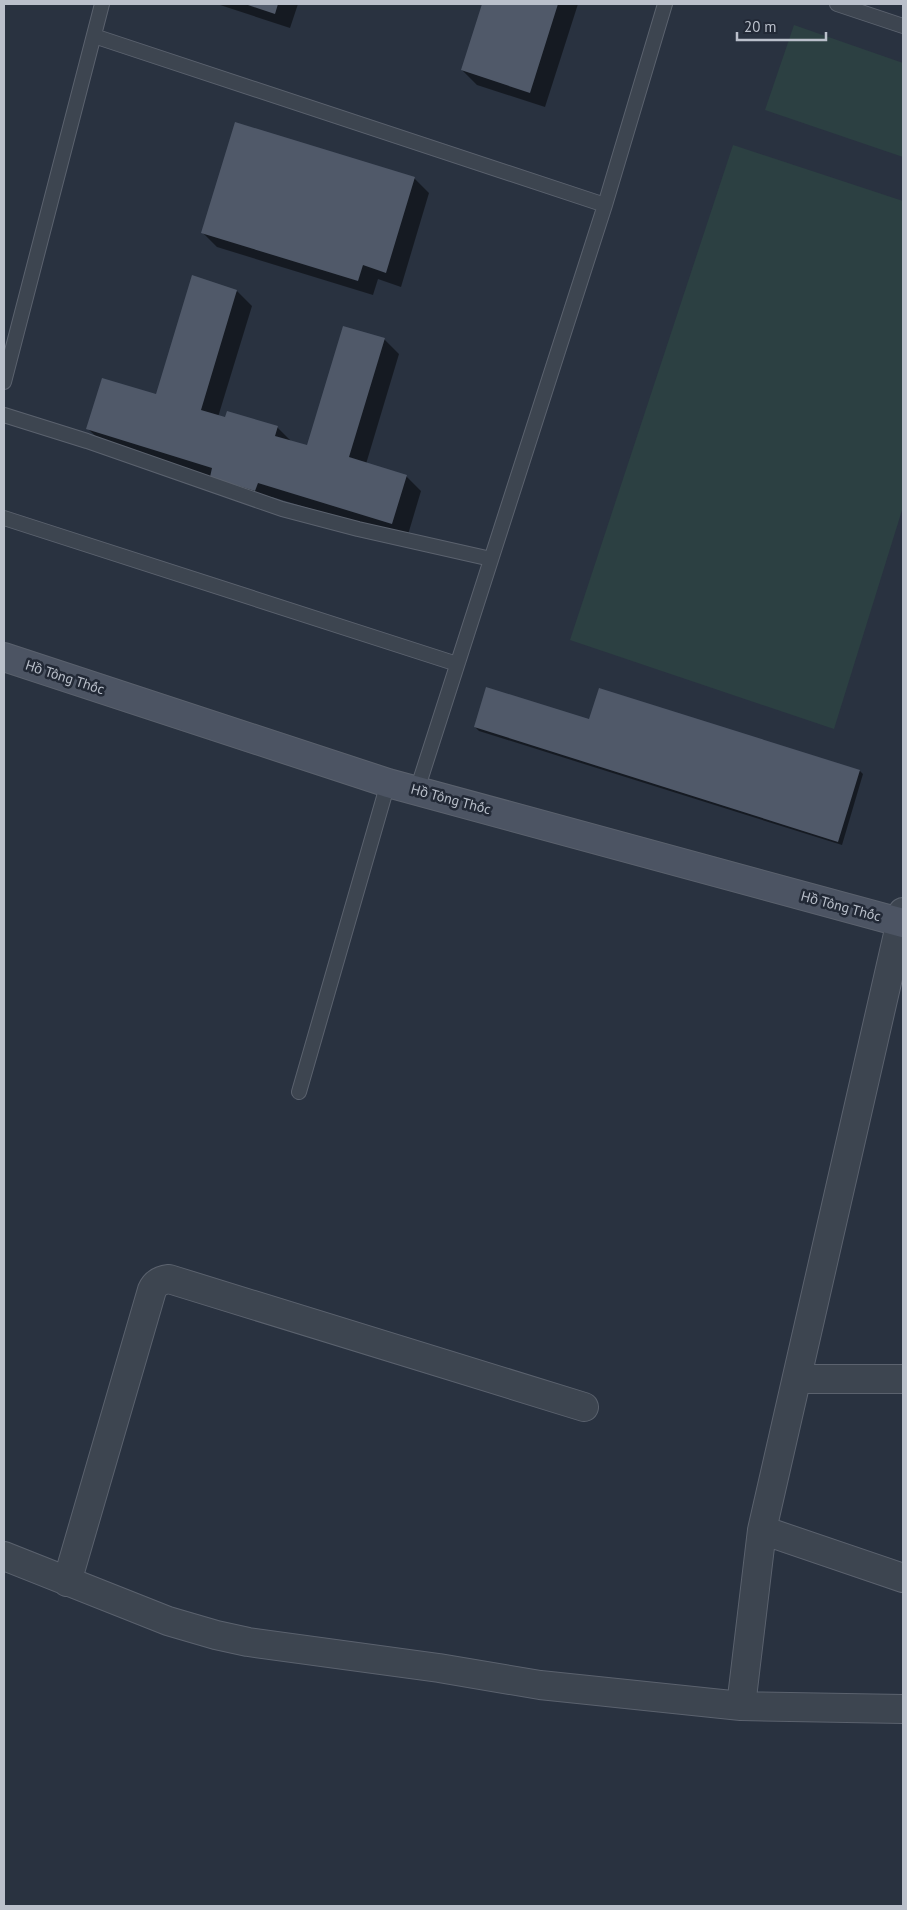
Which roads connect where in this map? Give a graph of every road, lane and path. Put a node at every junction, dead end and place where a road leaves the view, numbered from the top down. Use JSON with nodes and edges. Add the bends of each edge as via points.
{"nodes":[{"id":1,"x":102,"y":4,"type":"edge"},
{"id":2,"x":665,"y":4,"type":"edge"},
{"id":3,"x":837,"y":4,"type":"edge"},
{"id":4,"x":903,"y":26,"type":"edge"},
{"id":5,"x":94,"y":36,"type":"junction"},
{"id":6,"x":605,"y":205,"type":"junction"},
{"id":7,"x":4,"y":382,"type":"edge"},
{"id":8,"x":4,"y":415,"type":"edge"},
{"id":9,"x":4,"y":518,"type":"edge"},
{"id":10,"x":491,"y":559,"type":"junction"},
{"id":11,"x":4,"y":657,"type":"edge"},
{"id":12,"x":457,"y":664,"type":"junction"},
{"id":13,"x":388,"y":783,"type":"junction"},
{"id":14,"x":417,"y":790,"type":"junction"},
{"id":15,"x":902,"y":919,"type":"edge"},
{"id":16,"x":299,"y":1092,"type":"dead end"},
{"id":17,"x":798,"y":1379,"type":"junction"},
{"id":18,"x":903,"y":1379,"type":"edge"},
{"id":19,"x":584,"y":1407,"type":"dead end"},
{"id":20,"x":762,"y":1530,"type":"junction"},
{"id":21,"x":4,"y":1556,"type":"edge"},
{"id":22,"x":903,"y":1578,"type":"edge"},
{"id":23,"x":67,"y":1582,"type":"junction"},
{"id":24,"x":740,"y":1706,"type":"junction"},
{"id":25,"x":903,"y":1709,"type":"edge"}],
"edges":[{"from":1,"to":5,"type":"lane"},
{"from":2,"to":6,"type":"lane"},
{"from":3,"to":4,"type":"lane"},
{"from":5,"to":6,"type":"lane"},
{"from":5,"to":7,"type":"lane"},
{"from":6,"to":10,"type":"lane"},
{"from":8,"to":10,"type":"lane","via":[[282,509]]},
{"from":9,"to":12,"type":"lane"},
{"from":10,"to":12,"type":"lane"},
{"from":11,"to":13,"type":"street","name":"Hồ Tông Thốc"},
{"from":12,"to":14,"type":"lane"},
{"from":13,"to":14,"type":"street","name":"Hồ Tông Thốc"},
{"from":13,"to":16,"type":"lane"},
{"from":14,"to":15,"type":"street","name":"Hồ Tông Thốc"},
{"from":15,"to":17,"type":"street"},
{"from":17,"to":18,"type":"street"},
{"from":17,"to":20,"type":"street"},
{"from":19,"to":23,"type":"street","via":[[163,1280],[152,1290]]},
{"from":20,"to":22,"type":"street"},
{"from":20,"to":24,"type":"street"},
{"from":21,"to":23,"type":"street"},
{"from":23,"to":24,"type":"street","via":[[168,1621],[248,1642],[540,1685]]},
{"from":24,"to":25,"type":"street"}]}
